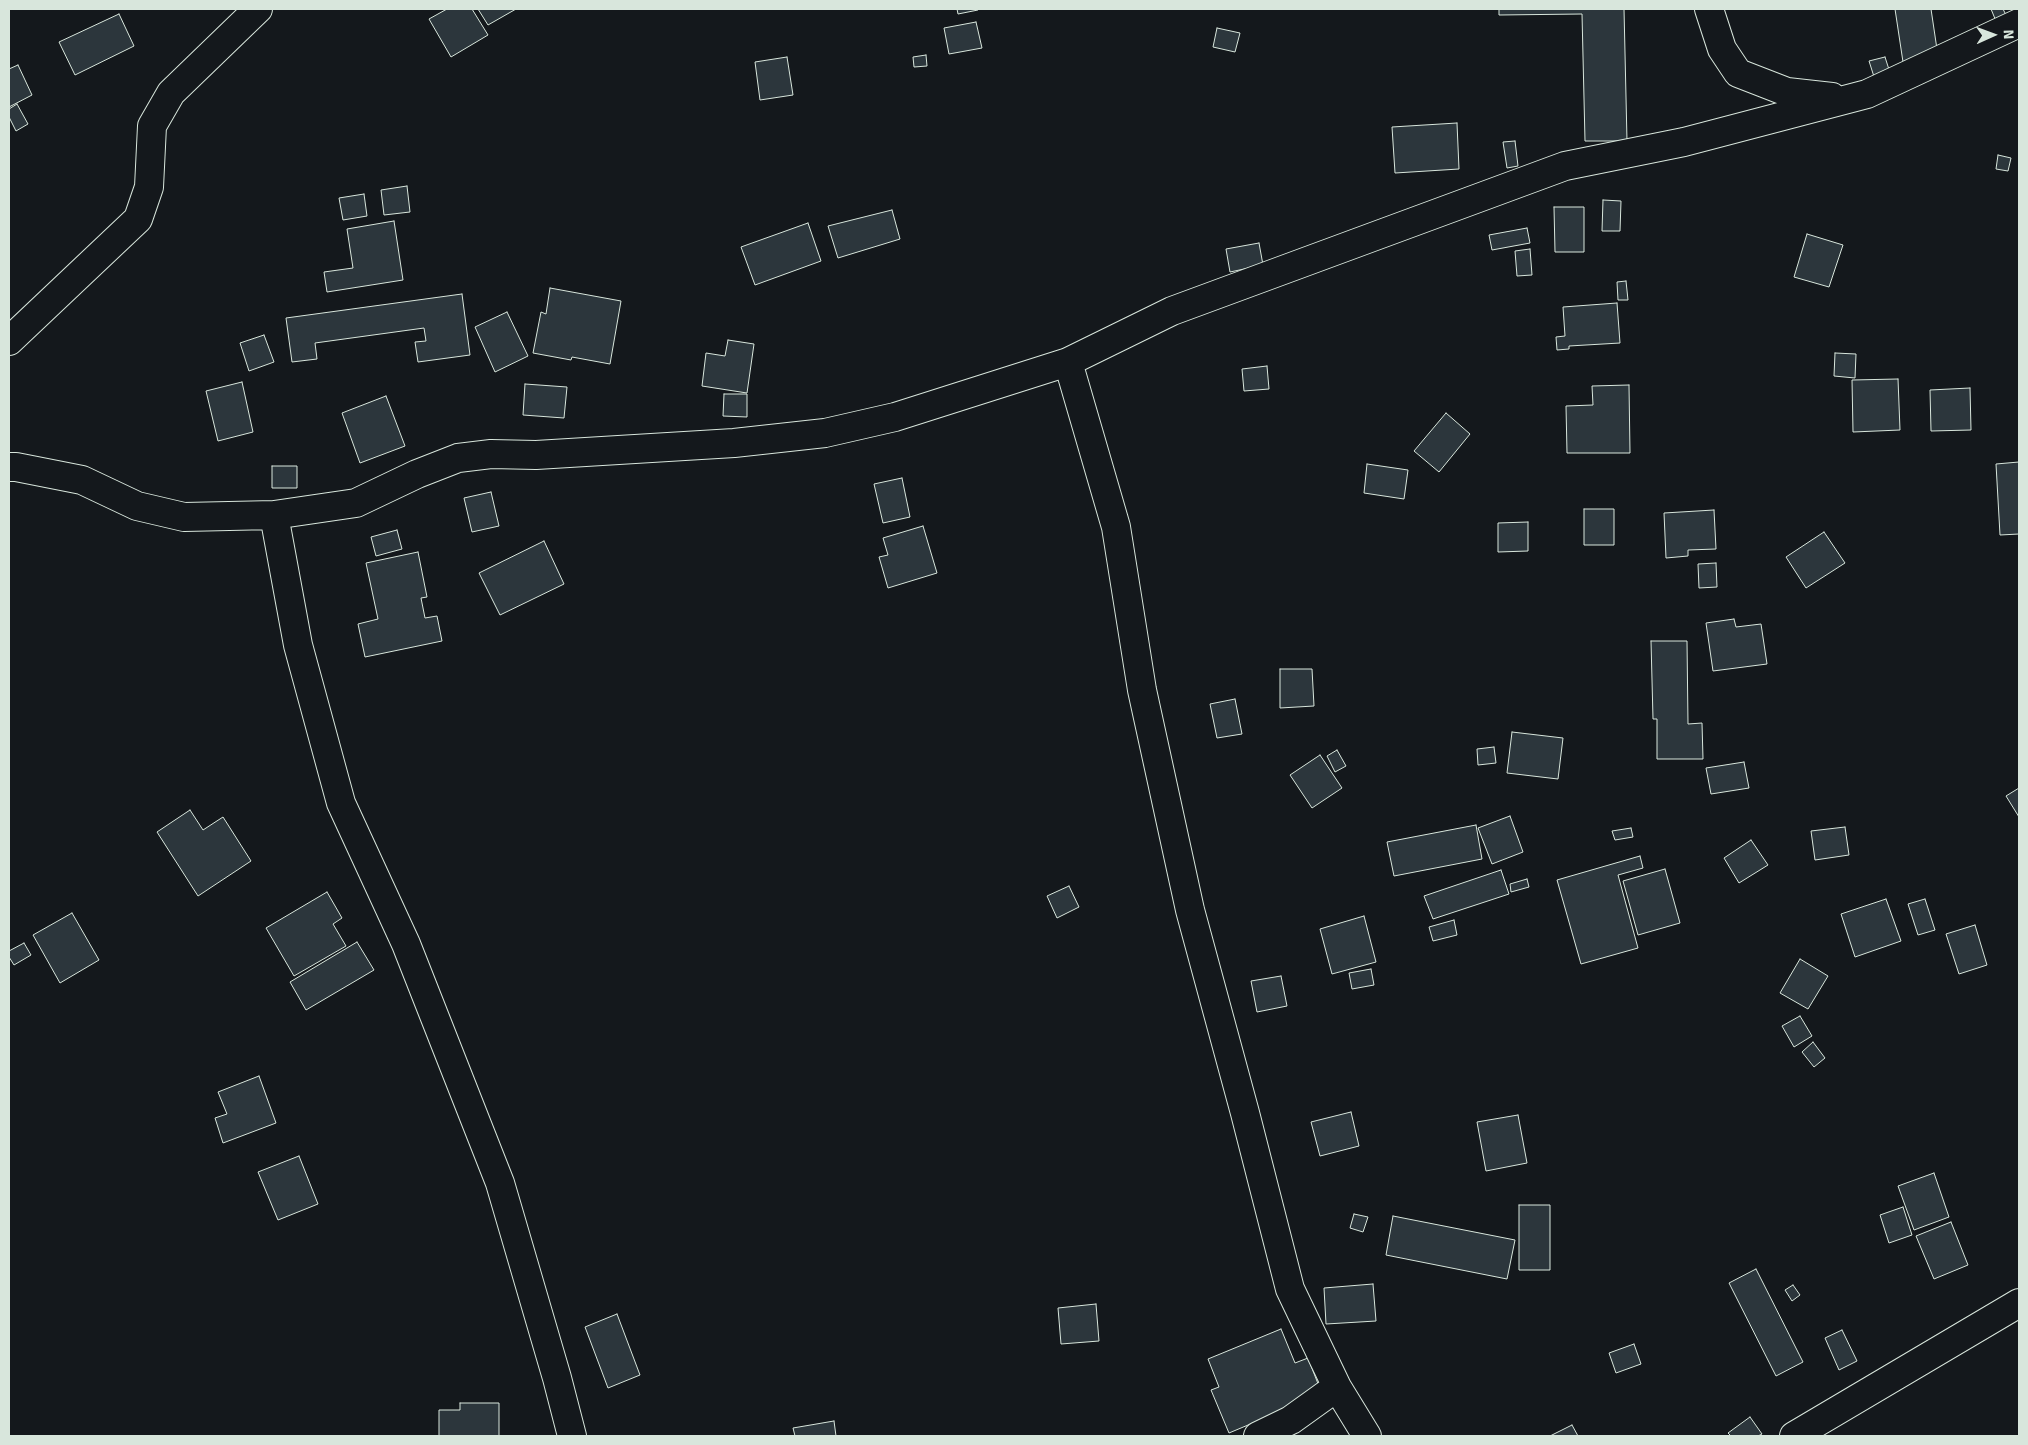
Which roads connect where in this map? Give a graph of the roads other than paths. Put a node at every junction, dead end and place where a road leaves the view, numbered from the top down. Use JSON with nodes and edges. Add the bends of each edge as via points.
{"nodes":[{"id":1,"x":258,"y":9,"type":"edge"},
{"id":2,"x":1709,"y":9,"type":"edge"},
{"id":3,"x":2019,"y":23,"type":"edge"},
{"id":4,"x":1849,"y":99,"type":"junction"},
{"id":5,"x":9,"y":341,"type":"edge"},
{"id":6,"x":1068,"y":362,"type":"junction"},
{"id":7,"x":9,"y":467,"type":"edge"},
{"id":8,"x":274,"y":515,"type":"junction"},
{"id":9,"x":2019,"y":1302,"type":"edge"},
{"id":10,"x":1338,"y":1387,"type":"junction"},
{"id":11,"x":572,"y":1436,"type":"edge"},
{"id":12,"x":1258,"y":1436,"type":"edge"},
{"id":13,"x":1367,"y":1436,"type":"edge"},
{"id":14,"x":1794,"y":1436,"type":"edge"}],
"edges":[{"from":1,"to":5,"type":"street","via":[[171,93],[152,126],[149,187],[138,219]]},
{"from":2,"to":4,"type":"street","via":[[1722,49],[1738,73],[1788,92]]},
{"from":3,"to":4,"type":"street","via":[[1867,94]]},
{"from":4,"to":6,"type":"street","via":[[1684,142],[1565,166],[1172,311]]},
{"from":6,"to":8,"type":"street","via":[[903,415],[825,433],[734,443],[458,458],[356,503]]},
{"from":6,"to":10,"type":"street","via":[[1116,527],[1142,690],[1190,910],[1290,1289]]},
{"from":7,"to":8,"type":"street","via":[[82,480],[137,506],[184,516]]},
{"from":8,"to":11,"type":"street","via":[[298,645],[342,803],[406,944],[500,1183]]},
{"from":9,"to":14,"type":"street"},
{"from":10,"to":12,"type":"street","via":[[1291,1420]]},
{"from":10,"to":13,"type":"street"}]}
